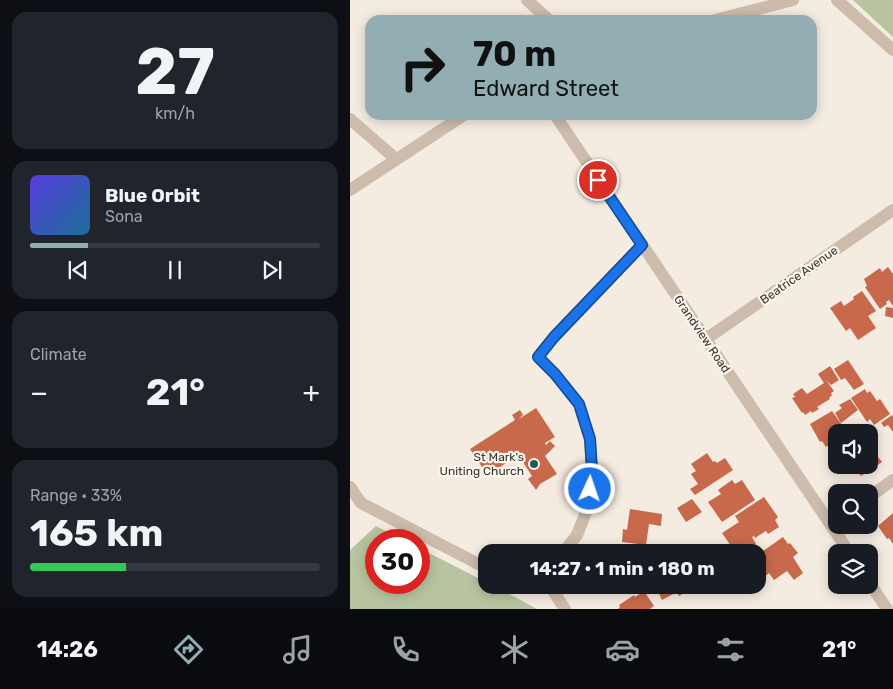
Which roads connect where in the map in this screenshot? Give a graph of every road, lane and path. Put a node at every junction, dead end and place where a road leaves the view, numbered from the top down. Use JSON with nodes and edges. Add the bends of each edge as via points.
{"nodes":[{"id":1,"x":527,"y":0,"type":"edge"},
{"id":2,"x":794,"y":0,"type":"edge"},
{"id":3,"x":837,"y":0,"type":"edge"},
{"id":4,"x":544,"y":15,"type":"edge"},
{"id":5,"x":734,"y":15,"type":"edge"},
{"id":6,"x":893,"y":50,"type":"edge"},
{"id":7,"x":350,"y":119,"type":"edge"},
{"id":8,"x":456,"y":120,"type":"edge"},
{"id":9,"x":558,"y":120,"type":"edge"},
{"id":10,"x":396,"y":159,"type":"junction"},
{"id":11,"x":350,"y":190,"type":"edge"},
{"id":12,"x":893,"y":210,"type":"edge"},
{"id":13,"x":642,"y":245,"type":"junction"},
{"id":14,"x":706,"y":339,"type":"junction"},
{"id":15,"x":893,"y":480,"type":"edge"},
{"id":16,"x":350,"y":487,"type":"edge"},
{"id":17,"x":878,"y":491,"type":"edge"},
{"id":18,"x":828,"y":514,"type":"edge"},
{"id":19,"x":570,"y":544,"type":"edge"},
{"id":20,"x":478,"y":564,"type":"edge"},
{"id":21,"x":554,"y":594,"type":"edge"},
{"id":22,"x":877,"y":594,"type":"edge"},
{"id":23,"x":564,"y":609,"type":"edge"},
{"id":24,"x":887,"y":609,"type":"edge"}],
"edges":[{"from":1,"to":4,"type":"street"},
{"from":2,"to":5,"type":"street"},
{"from":3,"to":6,"type":"street"},
{"from":7,"to":10,"type":"street"},
{"from":8,"to":10,"type":"street"},
{"from":9,"to":13,"type":"street","name":"Grandview Road"},
{"from":10,"to":11,"type":"street"},
{"from":12,"to":14,"type":"street","name":"Beatrice Avenue"},
{"from":13,"to":14,"type":"street","name":"Grandview Road"},
{"from":13,"to":19,"type":"street","via":[[538,357],[579,404],[590,439],[592,471],[588,507]]},
{"from":14,"to":18,"type":"street","name":"Grandview Road"},
{"from":15,"to":17,"type":"street"},
{"from":16,"to":20,"type":"street","via":[[361,502]]},
{"from":21,"to":23,"type":"street"},
{"from":22,"to":24,"type":"street"}]}
